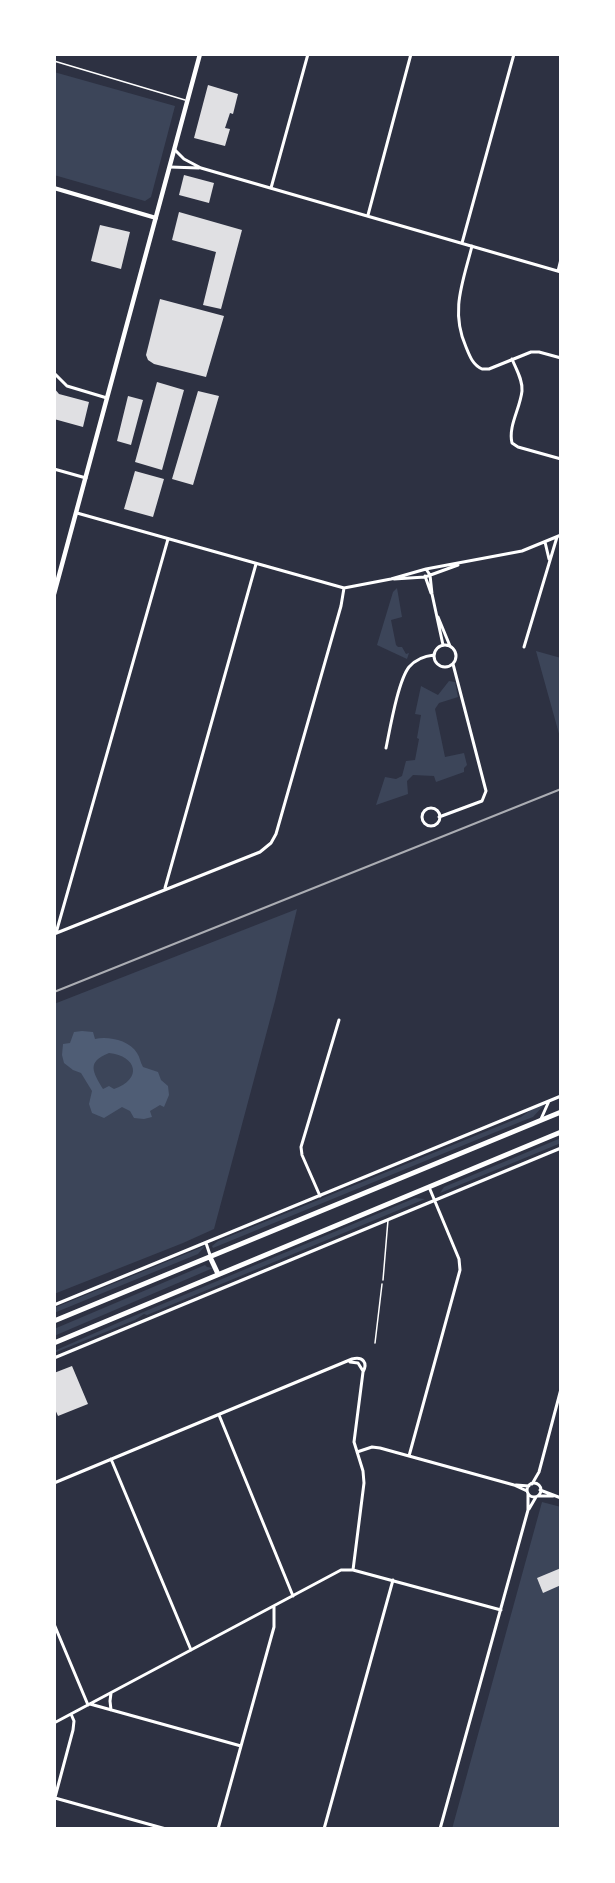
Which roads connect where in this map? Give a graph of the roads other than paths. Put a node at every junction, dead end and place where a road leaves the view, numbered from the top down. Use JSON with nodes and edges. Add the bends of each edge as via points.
{"nodes":[{"id":1,"x":201,"y":54,"type":"edge"},
{"id":2,"x":308,"y":54,"type":"edge"},
{"id":3,"x":411,"y":54,"type":"edge"},
{"id":4,"x":514,"y":54,"type":"edge"},
{"id":5,"x":54,"y":61,"type":"edge"},
{"id":6,"x":188,"y":101,"type":"junction"},
{"id":7,"x":175,"y":150,"type":"junction"},
{"id":8,"x":170,"y":167,"type":"junction"},
{"id":9,"x":201,"y":168,"type":"junction"},
{"id":10,"x":271,"y":188,"type":"junction"},
{"id":11,"x":54,"y":189,"type":"edge"},
{"id":12,"x":368,"y":215,"type":"junction"},
{"id":13,"x":156,"y":218,"type":"junction"},
{"id":14,"x":462,"y":244,"type":"junction"},
{"id":15,"x":472,"y":246,"type":"junction"},
{"id":16,"x":561,"y":259,"type":"edge"},
{"id":17,"x":559,"y":272,"type":"edge"},
{"id":18,"x":561,"y":358,"type":"edge"},
{"id":19,"x":512,"y":359,"type":"junction"},
{"id":20,"x":54,"y":373,"type":"edge"},
{"id":21,"x":107,"y":398,"type":"junction"},
{"id":22,"x":561,"y":459,"type":"edge"},
{"id":23,"x":54,"y":469,"type":"edge"},
{"id":24,"x":86,"y":478,"type":"junction"},
{"id":25,"x":76,"y":513,"type":"junction"},
{"id":26,"x":559,"y":536,"type":"edge"},
{"id":27,"x":168,"y":539,"type":"junction"},
{"id":28,"x":545,"y":542,"type":"junction"},
{"id":29,"x":549,"y":561,"type":"junction"},
{"id":30,"x":256,"y":564,"type":"junction"},
{"id":31,"x":462,"y":564,"type":"junction"},
{"id":32,"x":426,"y":569,"type":"junction"},
{"id":33,"x":430,"y":575,"type":"junction"},
{"id":34,"x":425,"y":576,"type":"junction"},
{"id":35,"x":391,"y":579,"type":"junction"},
{"id":36,"x":344,"y":588,"type":"junction"},
{"id":37,"x":54,"y":594,"type":"edge"},
{"id":38,"x":432,"y":594,"type":"junction"},
{"id":39,"x":436,"y":613,"type":"junction"},
{"id":40,"x":443,"y":645,"type":"junction"},
{"id":41,"x":450,"y":646,"type":"junction"},
{"id":42,"x":524,"y":647,"type":"dead end"},
{"id":43,"x":434,"y":655,"type":"junction"},
{"id":44,"x":453,"y":664,"type":"junction"},
{"id":45,"x":386,"y":748,"type":"dead end"},
{"id":46,"x":440,"y":817,"type":"junction"},
{"id":47,"x":164,"y":890,"type":"junction"},
{"id":48,"x":55,"y":934,"type":"edge"},
{"id":49,"x":339,"y":1020,"type":"dead end"},
{"id":50,"x":561,"y":1096,"type":"edge"},
{"id":51,"x":549,"y":1101,"type":"junction"},
{"id":52,"x":561,"y":1112,"type":"edge"},
{"id":53,"x":541,"y":1120,"type":"junction"},
{"id":54,"x":561,"y":1132,"type":"edge"},
{"id":55,"x":561,"y":1148,"type":"edge"},
{"id":56,"x":429,"y":1187,"type":"junction"},
{"id":57,"x":320,"y":1196,"type":"junction"},
{"id":58,"x":434,"y":1200,"type":"junction"},
{"id":59,"x":388,"y":1219,"type":"junction"},
{"id":60,"x":206,"y":1243,"type":"junction"},
{"id":61,"x":210,"y":1257,"type":"junction"},
{"id":62,"x":218,"y":1274,"type":"junction"},
{"id":63,"x":383,"y":1280,"type":"road end"},
{"id":64,"x":54,"y":1305,"type":"edge"},
{"id":65,"x":54,"y":1321,"type":"edge"},
{"id":66,"x":54,"y":1343,"type":"edge"},
{"id":67,"x":54,"y":1358,"type":"edge"},
{"id":68,"x":347,"y":1362,"type":"junction"},
{"id":69,"x":363,"y":1372,"type":"junction"},
{"id":70,"x":561,"y":1389,"type":"edge"},
{"id":71,"x":219,"y":1415,"type":"junction"},
{"id":72,"x":357,"y":1452,"type":"junction"},
{"id":73,"x":409,"y":1456,"type":"junction"},
{"id":74,"x":111,"y":1459,"type":"junction"},
{"id":75,"x":539,"y":1472,"type":"junction"},
{"id":76,"x":54,"y":1483,"type":"edge"},
{"id":77,"x":514,"y":1485,"type":"junction"},
{"id":78,"x":530,"y":1485,"type":"junction"},
{"id":79,"x":540,"y":1488,"type":"junction"},
{"id":80,"x":528,"y":1493,"type":"junction"},
{"id":81,"x":537,"y":1496,"type":"junction"},
{"id":82,"x":555,"y":1496,"type":"junction"},
{"id":83,"x":561,"y":1498,"type":"edge"},
{"id":84,"x":528,"y":1510,"type":"junction"},
{"id":85,"x":353,"y":1569,"type":"junction"},
{"id":86,"x":393,"y":1580,"type":"junction"},
{"id":87,"x":293,"y":1596,"type":"junction"},
{"id":88,"x":274,"y":1606,"type":"junction"},
{"id":89,"x":501,"y":1610,"type":"junction"},
{"id":90,"x":54,"y":1624,"type":"edge"},
{"id":91,"x":190,"y":1650,"type":"junction"},
{"id":92,"x":111,"y":1693,"type":"junction"},
{"id":93,"x":89,"y":1705,"type":"junction"},
{"id":94,"x":111,"y":1710,"type":"junction"},
{"id":95,"x":71,"y":1714,"type":"junction"},
{"id":96,"x":54,"y":1723,"type":"edge"},
{"id":97,"x":241,"y":1746,"type":"junction"},
{"id":98,"x":55,"y":1800,"type":"edge"},
{"id":99,"x":166,"y":1829,"type":"edge"},
{"id":100,"x":218,"y":1829,"type":"edge"},
{"id":101,"x":324,"y":1829,"type":"edge"},
{"id":102,"x":440,"y":1829,"type":"edge"}],
"edges":[{"from":1,"to":6,"type":"main road"},
{"from":2,"to":10,"type":"street"},
{"from":3,"to":12,"type":"street"},
{"from":4,"to":14,"type":"street"},
{"from":5,"to":6,"type":"lane"},
{"from":6,"to":7,"type":"main road"},
{"from":7,"to":8,"type":"main road"},
{"from":7,"to":9,"type":"street"},
{"from":8,"to":9,"type":"street"},
{"from":8,"to":13,"type":"main road"},
{"from":9,"to":10,"type":"street"},
{"from":10,"to":12,"type":"street"},
{"from":11,"to":13,"type":"street"},
{"from":12,"to":14,"type":"street"},
{"from":13,"to":21,"type":"main road"},
{"from":14,"to":15,"type":"street"},
{"from":15,"to":17,"type":"street"},
{"from":15,"to":19,"type":"street","via":[[459,296],[461,336],[477,367],[489,369]]},
{"from":16,"to":17,"type":"street"},
{"from":18,"to":19,"type":"street","via":[[531,352]]},
{"from":19,"to":22,"type":"street","via":[[522,391],[510,435],[512,443]]},
{"from":20,"to":21,"type":"street","via":[[67,386]]},
{"from":21,"to":24,"type":"main road"},
{"from":23,"to":24,"type":"street"},
{"from":24,"to":25,"type":"main road"},
{"from":25,"to":27,"type":"street"},
{"from":25,"to":37,"type":"main road"},
{"from":26,"to":28,"type":"street"},
{"from":26,"to":29,"type":"street"},
{"from":27,"to":30,"type":"street"},
{"from":27,"to":48,"type":"street"},
{"from":28,"to":29,"type":"street"},
{"from":28,"to":31,"type":"street"},
{"from":29,"to":42,"type":"street"},
{"from":30,"to":36,"type":"street"},
{"from":30,"to":47,"type":"street"},
{"from":31,"to":32,"type":"street"},
{"from":31,"to":33,"type":"street"},
{"from":32,"to":33,"type":"street"},
{"from":32,"to":34,"type":"street"},
{"from":32,"to":35,"type":"street"},
{"from":33,"to":34,"type":"street"},
{"from":33,"to":38,"type":"street"},
{"from":34,"to":35,"type":"street"},
{"from":34,"to":38,"type":"street"},
{"from":35,"to":36,"type":"street"},
{"from":36,"to":47,"type":"street","via":[[274,839],[260,852]]},
{"from":38,"to":39,"type":"street"},
{"from":39,"to":40,"type":"street"},
{"from":39,"to":41,"type":"street"},
{"from":40,"to":41,"type":"street"},
{"from":40,"to":43,"type":"street"},
{"from":41,"to":44,"type":"street","via":[[456,655]]},
{"from":43,"to":44,"type":"street","via":[[441,667]]},
{"from":43,"to":45,"type":"street","via":[[420,657],[406,671]]},
{"from":44,"to":46,"type":"street","via":[[486,791],[482,801]]},
{"from":46,"to":46,"type":"street","via":[[430,825],[423,822],[422,816],[430,808]]},
{"from":47,"to":48,"type":"street"},
{"from":49,"to":57,"type":"street","via":[[302,1147]]},
{"from":50,"to":51,"type":"street"},
{"from":51,"to":53,"type":"street"},
{"from":51,"to":57,"type":"street"},
{"from":52,"to":53,"type":"highway"},
{"from":53,"to":61,"type":"highway"},
{"from":54,"to":56,"type":"highway"},
{"from":55,"to":58,"type":"street"},
{"from":56,"to":58,"type":"street"},
{"from":56,"to":62,"type":"highway"},
{"from":57,"to":60,"type":"street"},
{"from":58,"to":59,"type":"street"},
{"from":58,"to":73,"type":"street","via":[[459,1259],[460,1275]]},
{"from":59,"to":63,"type":"lane"},
{"from":59,"to":67,"type":"street"},
{"from":60,"to":61,"type":"street"},
{"from":60,"to":64,"type":"street"},
{"from":61,"to":62,"type":"highway"},
{"from":61,"to":65,"type":"highway"},
{"from":62,"to":66,"type":"highway"},
{"from":68,"to":69,"type":"street","via":[[356,1362]]},
{"from":68,"to":69,"type":"street","via":[[358,1358],[365,1362]]},
{"from":68,"to":71,"type":"street"},
{"from":69,"to":72,"type":"street","via":[[355,1436]]},
{"from":70,"to":75,"type":"street"},
{"from":71,"to":74,"type":"street"},
{"from":71,"to":87,"type":"street"},
{"from":72,"to":73,"type":"street","via":[[372,1447]]},
{"from":72,"to":85,"type":"street","via":[[364,1483]]},
{"from":73,"to":77,"type":"street"},
{"from":74,"to":76,"type":"street"},
{"from":74,"to":91,"type":"street"},
{"from":75,"to":78,"type":"street"},
{"from":75,"to":79,"type":"street"},
{"from":77,"to":78,"type":"street"},
{"from":77,"to":80,"type":"street"},
{"from":78,"to":79,"type":"street"},
{"from":78,"to":80,"type":"street"},
{"from":79,"to":81,"type":"street"},
{"from":79,"to":82,"type":"street"},
{"from":80,"to":81,"type":"street"},
{"from":80,"to":84,"type":"street"},
{"from":81,"to":82,"type":"street"},
{"from":81,"to":84,"type":"street"},
{"from":82,"to":83,"type":"street"},
{"from":84,"to":89,"type":"street"},
{"from":85,"to":86,"type":"street"},
{"from":85,"to":87,"type":"street","via":[[341,1570]]},
{"from":86,"to":89,"type":"street"},
{"from":86,"to":101,"type":"street"},
{"from":87,"to":88,"type":"street"},
{"from":88,"to":91,"type":"street"},
{"from":88,"to":97,"type":"street","via":[[274,1627]]},
{"from":89,"to":102,"type":"street"},
{"from":90,"to":93,"type":"street"},
{"from":91,"to":92,"type":"street"},
{"from":92,"to":93,"type":"street"},
{"from":92,"to":94,"type":"street"},
{"from":93,"to":94,"type":"street"},
{"from":93,"to":95,"type":"street"},
{"from":94,"to":97,"type":"street"},
{"from":95,"to":96,"type":"street"},
{"from":95,"to":98,"type":"street","via":[[73,1730]]},
{"from":97,"to":100,"type":"street"},
{"from":98,"to":99,"type":"street"}]}
